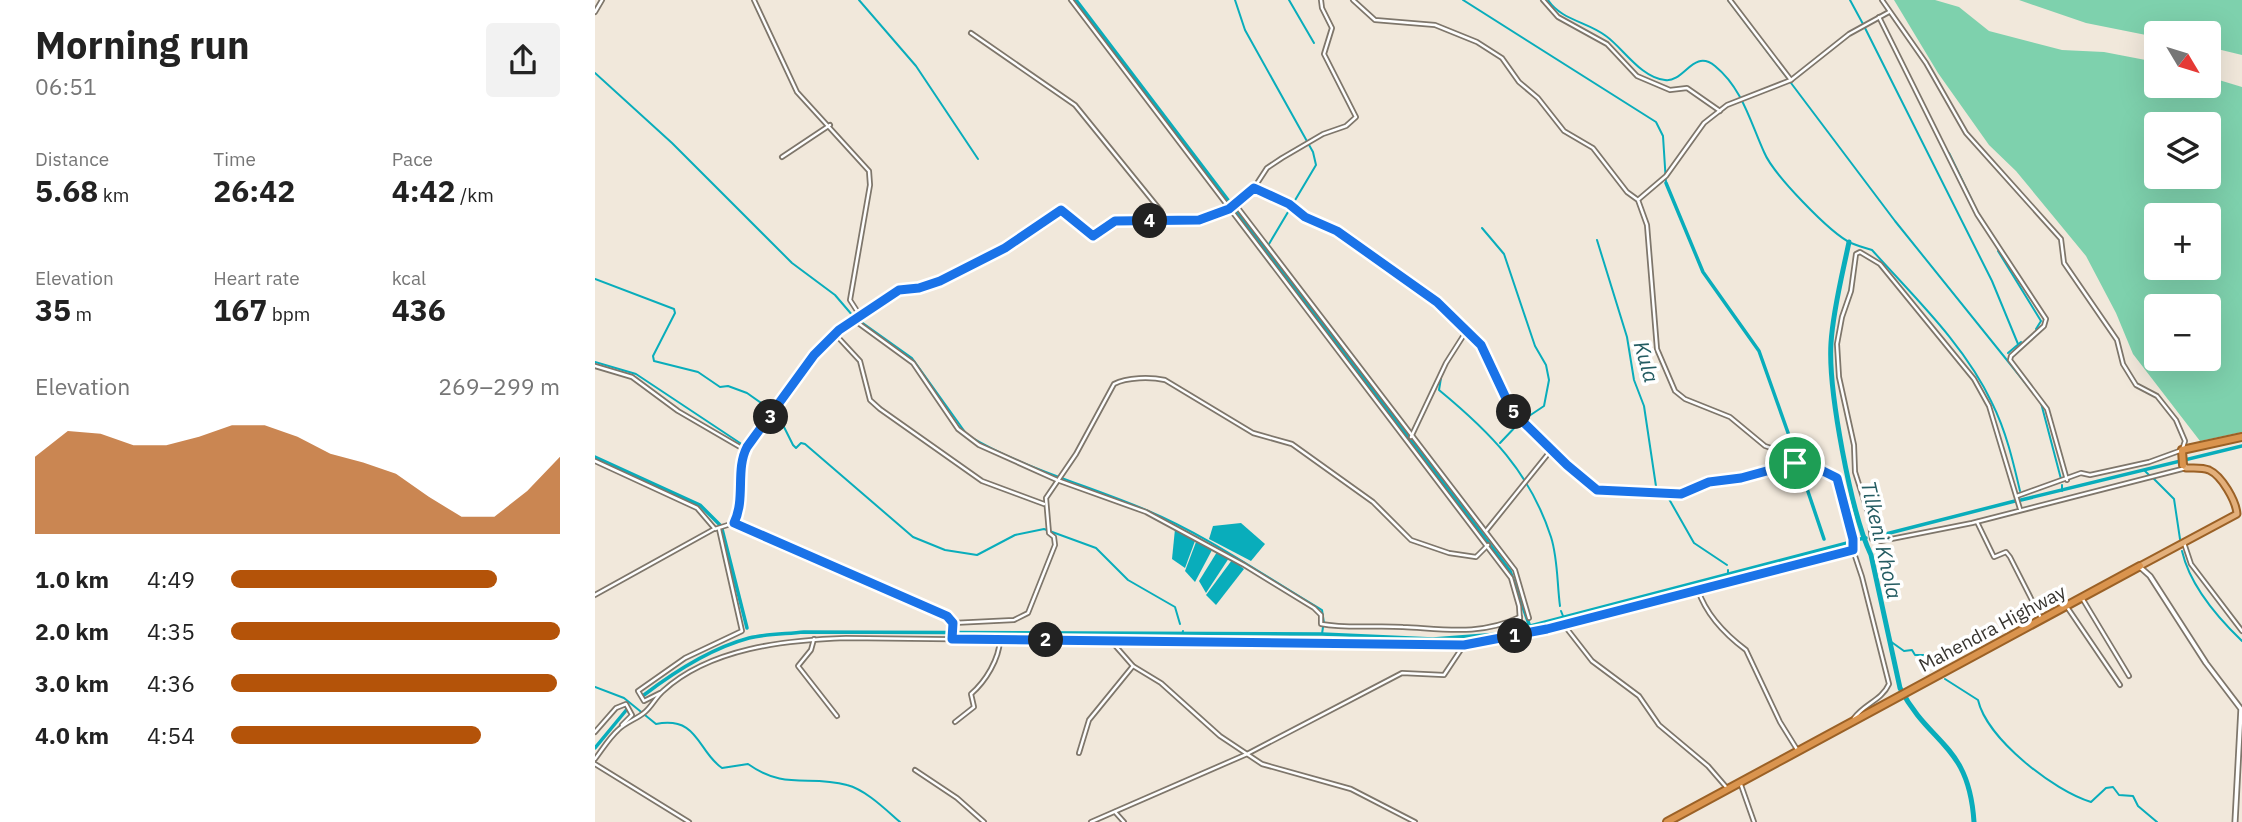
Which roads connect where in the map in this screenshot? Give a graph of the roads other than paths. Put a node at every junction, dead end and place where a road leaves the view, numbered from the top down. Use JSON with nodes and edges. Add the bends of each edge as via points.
{"nodes":[{"id":1,"x":602,"y":0,"type":"edge"},
{"id":2,"x":754,"y":0,"type":"edge"},
{"id":3,"x":1071,"y":0,"type":"edge"},
{"id":4,"x":1321,"y":0,"type":"edge"},
{"id":5,"x":1353,"y":0,"type":"edge"},
{"id":6,"x":1543,"y":0,"type":"edge"},
{"id":7,"x":1730,"y":0,"type":"edge"},
{"id":8,"x":1882,"y":0,"type":"edge"},
{"id":9,"x":595,"y":12,"type":"edge"},
{"id":10,"x":1889,"y":12,"type":"junction"},
{"id":11,"x":1879,"y":17,"type":"junction"},
{"id":12,"x":971,"y":33,"type":"dead end"},
{"id":13,"x":1791,"y":80,"type":"junction"},
{"id":14,"x":1720,"y":111,"type":"junction"},
{"id":15,"x":830,"y":125,"type":"junction"},
{"id":16,"x":782,"y":157,"type":"dead end"},
{"id":17,"x":1254,"y":188,"type":"junction"},
{"id":18,"x":1638,"y":200,"type":"junction"},
{"id":19,"x":1235,"y":204,"type":"junction"},
{"id":20,"x":1228,"y":209,"type":"junction"},
{"id":21,"x":1165,"y":221,"type":"junction"},
{"id":22,"x":855,"y":319,"type":"junction"},
{"id":23,"x":1467,"y":330,"type":"junction"},
{"id":24,"x":835,"y":334,"type":"junction"},
{"id":25,"x":595,"y":366,"type":"edge"},
{"id":26,"x":1411,"y":437,"type":"junction"},
{"id":27,"x":2242,"y":437,"type":"edge"},
{"id":28,"x":1552,"y":449,"type":"junction"},
{"id":29,"x":745,"y":450,"type":"junction"},
{"id":30,"x":2183,"y":460,"type":"junction"},
{"id":31,"x":595,"y":461,"type":"edge"},
{"id":32,"x":1795,"y":463,"type":"junction"},
{"id":33,"x":1058,"y":479,"type":"junction"},
{"id":34,"x":2067,"y":480,"type":"junction"},
{"id":35,"x":2017,"y":496,"type":"junction"},
{"id":36,"x":1044,"y":504,"type":"junction"},
{"id":37,"x":2020,"y":509,"type":"junction"},
{"id":38,"x":1977,"y":522,"type":"junction"},
{"id":39,"x":734,"y":523,"type":"junction"},
{"id":40,"x":717,"y":529,"type":"junction"},
{"id":41,"x":1485,"y":532,"type":"junction"},
{"id":42,"x":2184,"y":543,"type":"junction"},
{"id":43,"x":1488,"y":545,"type":"junction"},
{"id":44,"x":1853,"y":550,"type":"junction"},
{"id":45,"x":2140,"y":566,"type":"junction"},
{"id":46,"x":1698,"y":590,"type":"junction"},
{"id":47,"x":595,"y":595,"type":"edge"},
{"id":48,"x":2082,"y":598,"type":"junction"},
{"id":49,"x":2067,"y":607,"type":"junction"},
{"id":50,"x":1520,"y":617,"type":"junction"},
{"id":51,"x":1529,"y":618,"type":"dead end"},
{"id":52,"x":2042,"y":619,"type":"junction"},
{"id":53,"x":952,"y":625,"type":"junction"},
{"id":54,"x":1564,"y":625,"type":"junction"},
{"id":55,"x":2242,"y":631,"type":"edge"},
{"id":56,"x":1520,"y":632,"type":"junction"},
{"id":57,"x":952,"y":637,"type":"junction"},
{"id":58,"x":814,"y":639,"type":"junction"},
{"id":59,"x":1000,"y":640,"type":"junction"},
{"id":60,"x":1112,"y":642,"type":"junction"},
{"id":61,"x":1464,"y":645,"type":"junction"},
{"id":62,"x":1133,"y":666,"type":"junction"},
{"id":63,"x":2129,"y":676,"type":"dead end"},
{"id":64,"x":2120,"y":685,"type":"dead end"},
{"id":65,"x":663,"y":691,"type":"junction"},
{"id":66,"x":837,"y":716,"type":"dead end"},
{"id":67,"x":1854,"y":718,"type":"junction"},
{"id":68,"x":955,"y":722,"type":"dead end"},
{"id":69,"x":619,"y":728,"type":"junction"},
{"id":70,"x":595,"y":732,"type":"edge"},
{"id":71,"x":1798,"y":751,"type":"junction"},
{"id":72,"x":1079,"y":753,"type":"dead end"},
{"id":73,"x":1247,"y":754,"type":"junction"},
{"id":74,"x":595,"y":762,"type":"edge"},
{"id":75,"x":915,"y":770,"type":"dead end"},
{"id":76,"x":1740,"y":781,"type":"junction"},
{"id":77,"x":1727,"y":788,"type":"junction"},
{"id":78,"x":1115,"y":812,"type":"junction"},
{"id":79,"x":689,"y":822,"type":"edge"},
{"id":80,"x":984,"y":822,"type":"edge"},
{"id":81,"x":1091,"y":822,"type":"edge"},
{"id":82,"x":1124,"y":822,"type":"edge"},
{"id":83,"x":1415,"y":822,"type":"edge"},
{"id":84,"x":1667,"y":822,"type":"edge"},
{"id":85,"x":1754,"y":822,"type":"edge"},
{"id":86,"x":2235,"y":822,"type":"edge"}],
"edges":[{"from":1,"to":9,"type":"street"},
{"from":2,"to":15,"type":"street","via":[[797,92]]},
{"from":3,"to":20,"type":"street"},
{"from":4,"to":17,"type":"street","via":[[1332,29],[1324,54],[1356,117],[1267,168]]},
{"from":5,"to":18,"type":"street","via":[[1375,20],[1435,25],[1495,53],[1564,131],[1593,148]]},
{"from":6,"to":14,"type":"street","via":[[1558,17],[1607,44],[1637,76],[1671,90],[1686,88]]},
{"from":7,"to":13,"type":"street"},
{"from":8,"to":10,"type":"street"},
{"from":10,"to":11,"type":"street"},
{"from":10,"to":30,"type":"street","via":[[1926,63],[1966,133],[2061,239],[2064,263],[2117,340],[2123,364],[2136,385],[2157,396],[2176,420],[2185,441]]},
{"from":11,"to":13,"type":"street","via":[[1849,34]]},
{"from":11,"to":34,"type":"street","via":[[1977,214],[2046,319],[2010,360],[2047,408]]},
{"from":12,"to":21,"type":"street","via":[[1075,105]]},
{"from":13,"to":14,"type":"street"},
{"from":14,"to":18,"type":"street","via":[[1704,123],[1665,177]]},
{"from":15,"to":16,"type":"street"},
{"from":15,"to":22,"type":"street","via":[[870,177],[850,300],[859,314]]},
{"from":17,"to":19,"type":"street"},
{"from":17,"to":23,"type":"street","via":[[1337,231],[1437,302]]},
{"from":18,"to":32,"type":"street","via":[[1647,225],[1657,349],[1675,391],[1730,417]]},
{"from":19,"to":20,"type":"street"},
{"from":19,"to":26,"type":"street"},
{"from":20,"to":21,"type":"street","via":[[1190,222]]},
{"from":20,"to":43,"type":"street"},
{"from":21,"to":22,"type":"street","via":[[1115,221],[1093,236],[1061,210],[1005,248],[940,281],[899,290]]},
{"from":22,"to":24,"type":"street"},
{"from":22,"to":33,"type":"street","via":[[913,363],[965,436]]},
{"from":23,"to":26,"type":"street"},
{"from":23,"to":28,"type":"street","via":[[1487,355],[1512,411]]},
{"from":24,"to":29,"type":"street","via":[[814,355]]},
{"from":24,"to":36,"type":"street","via":[[860,361],[870,400],[880,409],[982,481]]},
{"from":25,"to":29,"type":"street","via":[[632,377],[678,411]]},
{"from":26,"to":41,"type":"street"},
{"from":27,"to":30,"type":"highway","via":[[2194,448]]},
{"from":28,"to":32,"type":"street","via":[[1597,490],[1671,496],[1709,482]]},
{"from":28,"to":41,"type":"street"},
{"from":29,"to":39,"type":"street","via":[[742,499]]},
{"from":30,"to":34,"type":"street","via":[[2149,462]]},
{"from":30,"to":37,"type":"street","via":[[2080,497]]},
{"from":30,"to":42,"type":"main road","name":"Mahendra Highway","via":[[2211,471],[2235,503],[2237,514]]},
{"from":31,"to":40,"type":"street","via":[[698,508]]},
{"from":32,"to":44,"type":"street","via":[[1814,464],[1837,478]]},
{"from":33,"to":36,"type":"street"},
{"from":33,"to":43,"type":"street","via":[[1114,384],[1157,378],[1253,433],[1292,444],[1373,502],[1411,540],[1476,557]]},
{"from":33,"to":50,"type":"street","via":[[1146,512],[1187,534],[1314,608],[1321,615],[1321,624],[1450,632],[1487,629]]},
{"from":34,"to":35,"type":"street"},
{"from":35,"to":37,"type":"street"},
{"from":35,"to":38,"type":"street","via":[[1989,406],[1974,379],[1880,264],[1860,251],[1837,344],[1855,472],[1872,539]]},
{"from":36,"to":53,"type":"street","via":[[1055,545],[1025,617]]},
{"from":37,"to":38,"type":"street"},
{"from":38,"to":52,"type":"street","via":[[1994,557],[2006,552],[2010,557]]},
{"from":39,"to":40,"type":"street"},
{"from":39,"to":53,"type":"street","via":[[947,616]]},
{"from":40,"to":47,"type":"street"},
{"from":40,"to":65,"type":"street","via":[[742,631],[685,658],[638,691],[644,701]]},
{"from":41,"to":51,"type":"street","via":[[1515,570]]},
{"from":42,"to":45,"type":"main road","name":"Mahendra Highway"},
{"from":42,"to":55,"type":"street","via":[[2191,564]]},
{"from":43,"to":50,"type":"street","via":[[1511,578]]},
{"from":44,"to":46,"type":"street"},
{"from":44,"to":67,"type":"street","via":[[1889,684]]},
{"from":45,"to":48,"type":"highway","name":"Mahendra Highway"},
{"from":45,"to":86,"type":"street","via":[[2241,709]]},
{"from":46,"to":54,"type":"street"},
{"from":46,"to":71,"type":"street","via":[[1706,609],[1746,650]]},
{"from":48,"to":49,"type":"highway","name":"Mahendra Highway"},
{"from":48,"to":63,"type":"street"},
{"from":49,"to":52,"type":"highway","name":"Mahendra Highway"},
{"from":49,"to":64,"type":"street"},
{"from":50,"to":56,"type":"street"},
{"from":52,"to":67,"type":"highway","name":"Mahendra Highway"},
{"from":53,"to":57,"type":"street"},
{"from":54,"to":56,"type":"street"},
{"from":54,"to":77,"type":"street","via":[[1592,661],[1639,695],[1659,725]]},
{"from":56,"to":61,"type":"street"},
{"from":57,"to":58,"type":"street"},
{"from":57,"to":59,"type":"street"},
{"from":58,"to":65,"type":"street","via":[[743,652],[708,664]]},
{"from":58,"to":66,"type":"street","via":[[798,666]]},
{"from":59,"to":60,"type":"street"},
{"from":59,"to":68,"type":"street","via":[[994,661],[971,694],[974,707]]},
{"from":60,"to":61,"type":"street"},
{"from":60,"to":62,"type":"street"},
{"from":61,"to":73,"type":"street","via":[[1444,675],[1402,673]]},
{"from":62,"to":72,"type":"street","via":[[1089,720]]},
{"from":62,"to":73,"type":"street","via":[[1161,683]]},
{"from":65,"to":69,"type":"street","via":[[647,711]]},
{"from":67,"to":71,"type":"highway","name":"Mahendra Highway"},
{"from":69,"to":70,"type":"street","via":[[632,715],[626,704],[616,708]]},
{"from":69,"to":74,"type":"street"},
{"from":71,"to":76,"type":"highway","name":"Mahendra Highway"},
{"from":73,"to":78,"type":"street"},
{"from":73,"to":83,"type":"street","via":[[1283,771],[1351,789]]},
{"from":74,"to":79,"type":"street"},
{"from":75,"to":80,"type":"street"},
{"from":76,"to":77,"type":"highway","name":"Mahendra Highway"},
{"from":76,"to":85,"type":"street"},
{"from":77,"to":84,"type":"highway","name":"Mahendra Highway"},
{"from":78,"to":81,"type":"street"},
{"from":78,"to":82,"type":"street"}]}
